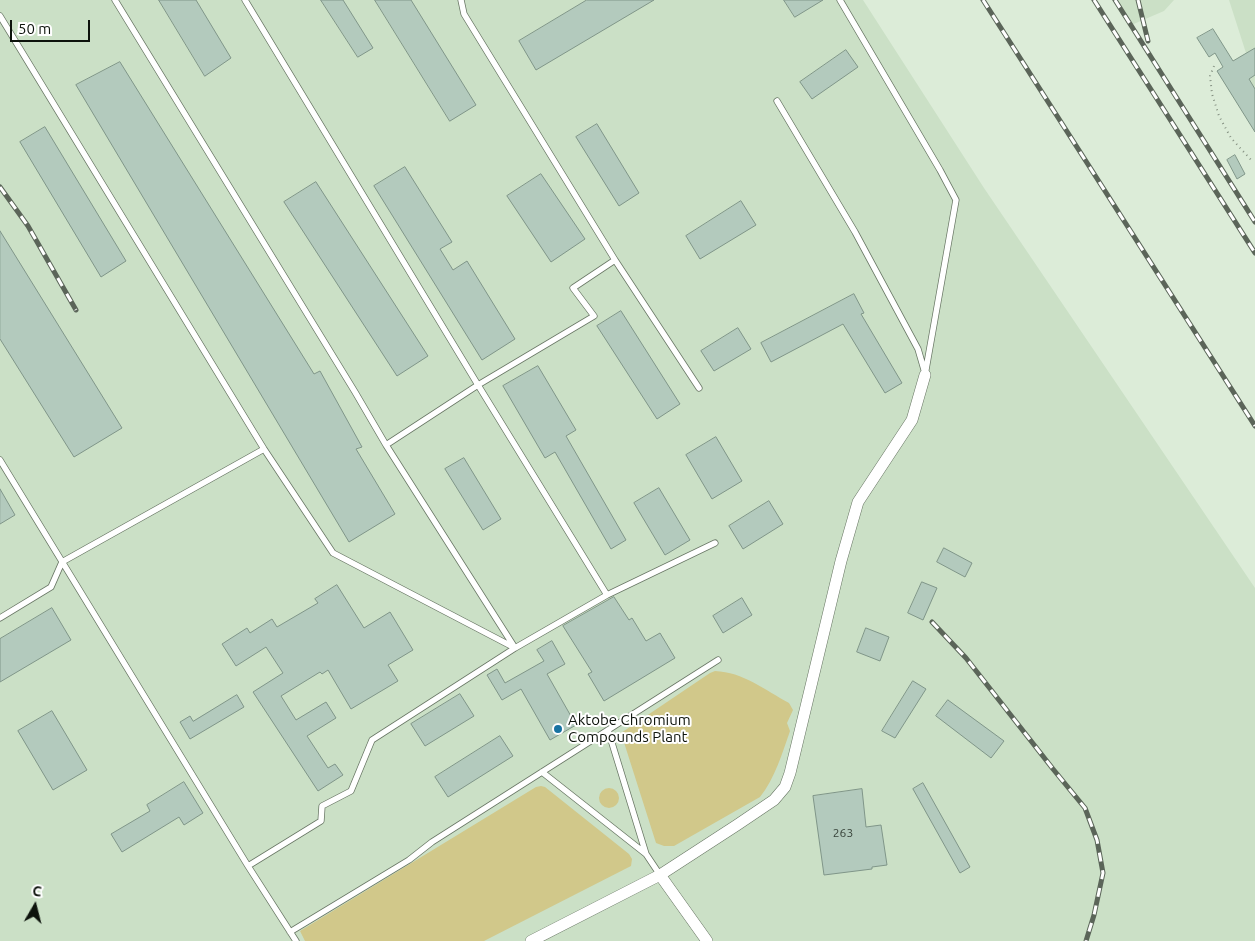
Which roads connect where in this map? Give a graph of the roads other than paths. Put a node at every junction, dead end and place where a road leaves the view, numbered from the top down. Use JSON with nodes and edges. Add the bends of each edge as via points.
{"nodes":[{"id":1,"x":115,"y":0,"type":"edge"},
{"id":2,"x":245,"y":0,"type":"edge"},
{"id":3,"x":461,"y":0,"type":"edge"},
{"id":4,"x":840,"y":0,"type":"edge"},
{"id":5,"x":0,"y":16,"type":"edge"},
{"id":6,"x":777,"y":101,"type":"dead end"},
{"id":7,"x":614,"y":260,"type":"junction"},
{"id":8,"x":925,"y":375,"type":"junction"},
{"id":9,"x":478,"y":385,"type":"junction"},
{"id":10,"x":699,"y":388,"type":"dead end"},
{"id":11,"x":386,"y":445,"type":"junction"},
{"id":12,"x":264,"y":449,"type":"junction"},
{"id":13,"x":0,"y":460,"type":"edge"},
{"id":14,"x":715,"y":543,"type":"dead end"},
{"id":15,"x":62,"y":562,"type":"junction"},
{"id":16,"x":607,"y":595,"type":"junction"},
{"id":17,"x":0,"y":618,"type":"edge"},
{"id":18,"x":515,"y":648,"type":"junction"},
{"id":19,"x":718,"y":660,"type":"dead end"},
{"id":20,"x":608,"y":730,"type":"junction"},
{"id":21,"x":542,"y":772,"type":"junction"},
{"id":22,"x":646,"y":854,"type":"junction"},
{"id":23,"x":248,"y":866,"type":"junction"},
{"id":24,"x":660,"y":875,"type":"junction"},
{"id":25,"x":290,"y":932,"type":"junction"},
{"id":26,"x":296,"y":941,"type":"edge"},
{"id":27,"x":531,"y":941,"type":"edge"},
{"id":28,"x":707,"y":941,"type":"edge"}],
"edges":[{"from":1,"to":11,"type":"lane"},
{"from":2,"to":9,"type":"lane"},
{"from":3,"to":7,"type":"lane","via":[[464,14]]},
{"from":4,"to":8,"type":"lane","via":[[956,200]]},
{"from":5,"to":12,"type":"lane"},
{"from":6,"to":8,"type":"lane","via":[[855,232],[918,349]]},
{"from":7,"to":9,"type":"lane","via":[[573,288],[594,316]]},
{"from":7,"to":10,"type":"lane"},
{"from":8,"to":24,"type":"street","via":[[912,420],[858,502],[785,787],[774,800]]},
{"from":9,"to":11,"type":"lane"},
{"from":9,"to":16,"type":"lane"},
{"from":11,"to":18,"type":"lane"},
{"from":12,"to":15,"type":"lane"},
{"from":12,"to":18,"type":"lane","via":[[333,552]]},
{"from":13,"to":15,"type":"lane"},
{"from":14,"to":16,"type":"lane"},
{"from":15,"to":17,"type":"lane","via":[[50,587]]},
{"from":15,"to":23,"type":"lane"},
{"from":16,"to":18,"type":"lane"},
{"from":18,"to":23,"type":"lane","via":[[372,740],[351,791],[322,806],[320,820]]},
{"from":19,"to":20,"type":"lane"},
{"from":20,"to":21,"type":"lane"},
{"from":20,"to":22,"type":"lane"},
{"from":21,"to":22,"type":"lane"},
{"from":21,"to":25,"type":"lane","via":[[409,860]]},
{"from":22,"to":24,"type":"lane"},
{"from":23,"to":25,"type":"lane"},
{"from":24,"to":27,"type":"street"},
{"from":24,"to":28,"type":"street"},
{"from":25,"to":26,"type":"lane"}]}
